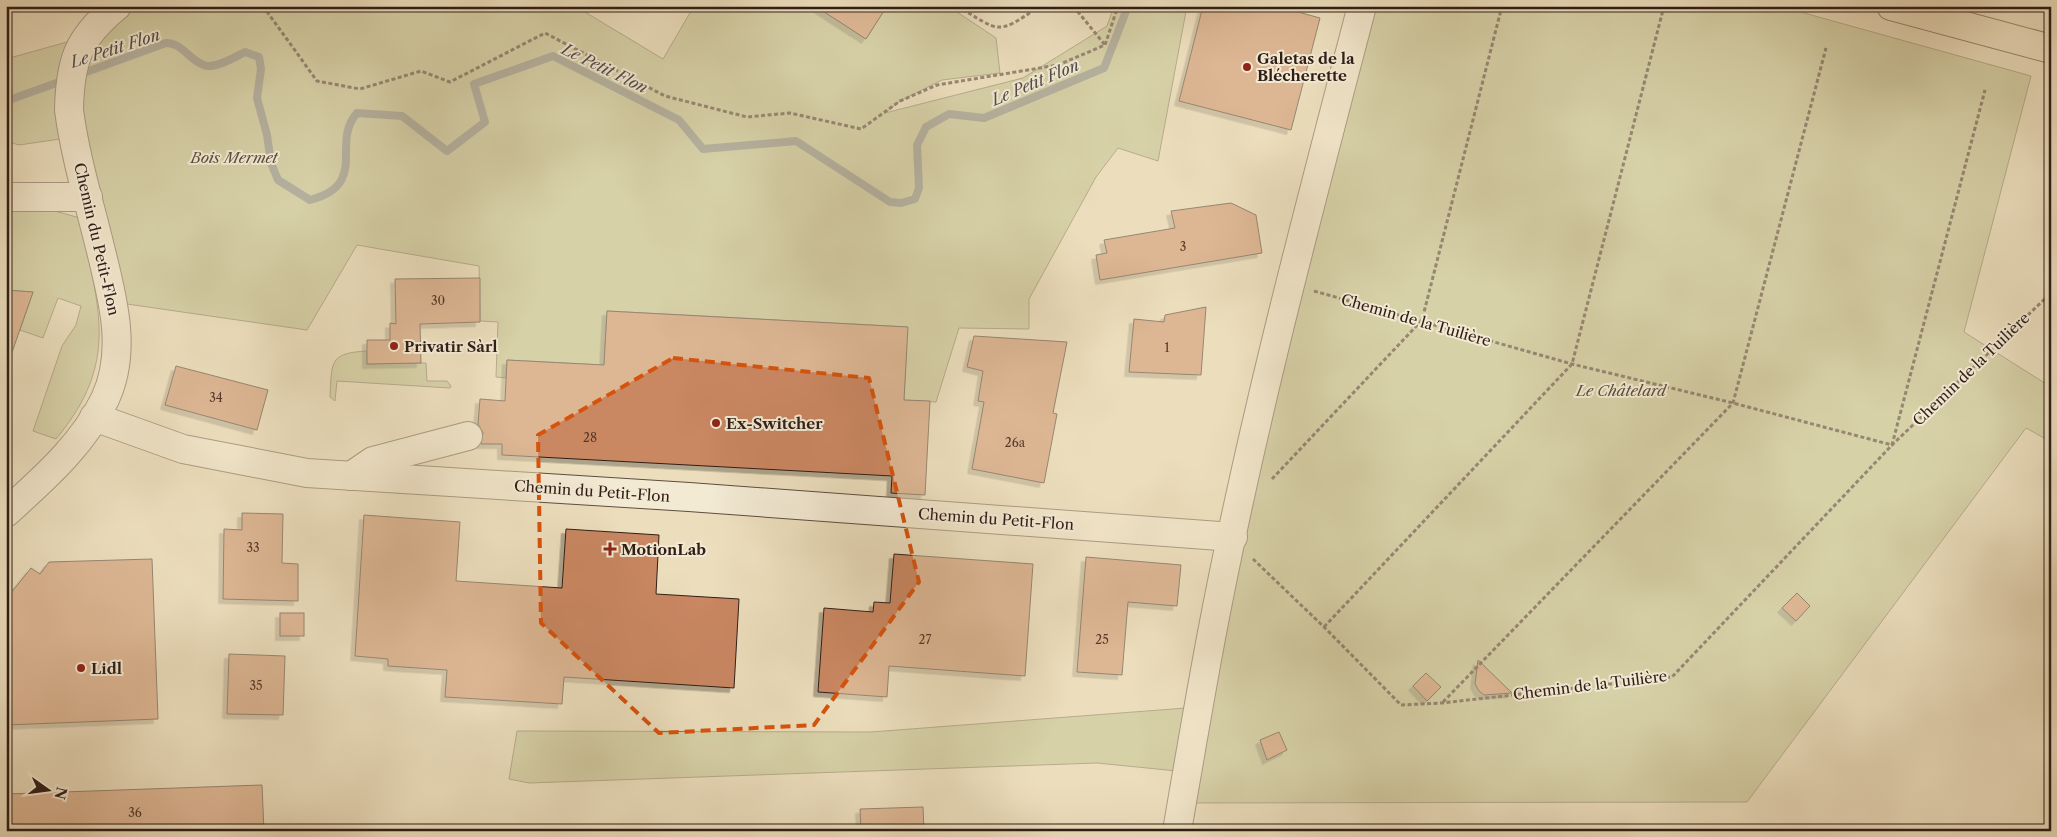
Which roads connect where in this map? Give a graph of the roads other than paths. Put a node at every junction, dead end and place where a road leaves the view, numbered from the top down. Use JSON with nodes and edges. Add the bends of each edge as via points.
{"nodes":[{"id":1,"x":117,"y":6,"type":"edge"},
{"id":2,"x":1362,"y":6,"type":"edge"},
{"id":3,"x":1891,"y":6,"type":"edge"},
{"id":4,"x":2051,"y":49,"type":"edge"},
{"id":5,"x":6,"y":197,"type":"edge"},
{"id":6,"x":88,"y":197,"type":"junction"},
{"id":7,"x":94,"y":417,"type":"junction"},
{"id":8,"x":468,"y":436,"type":"dead end"},
{"id":9,"x":351,"y":476,"type":"junction"},
{"id":10,"x":6,"y":513,"type":"edge"},
{"id":11,"x":1233,"y":537,"type":"junction"},
{"id":12,"x":1177,"y":831,"type":"edge"}],
"edges":[{"from":1,"to":6,"type":"street","name":"Chemin du Petit-Flon","via":[[85,37],[72,73],[69,110]]},
{"from":2,"to":11,"type":"street","via":[[1290,284]]},
{"from":3,"to":4,"type":"main road"},
{"from":5,"to":6,"type":"street"},
{"from":6,"to":7,"type":"street","name":"Chemin du Petit-Flon","via":[[114,302],[117,339],[112,378]]},
{"from":7,"to":9,"type":"street","name":"Chemin du Petit-Flon","via":[[192,451],[308,473]]},
{"from":7,"to":10,"type":"street","via":[[62,461]]},
{"from":8,"to":9,"type":"street","via":[[373,461]]},
{"from":9,"to":11,"type":"street","name":"Chemin du Petit-Flon"},
{"from":11,"to":12,"type":"street","via":[[1211,637]]}]}
